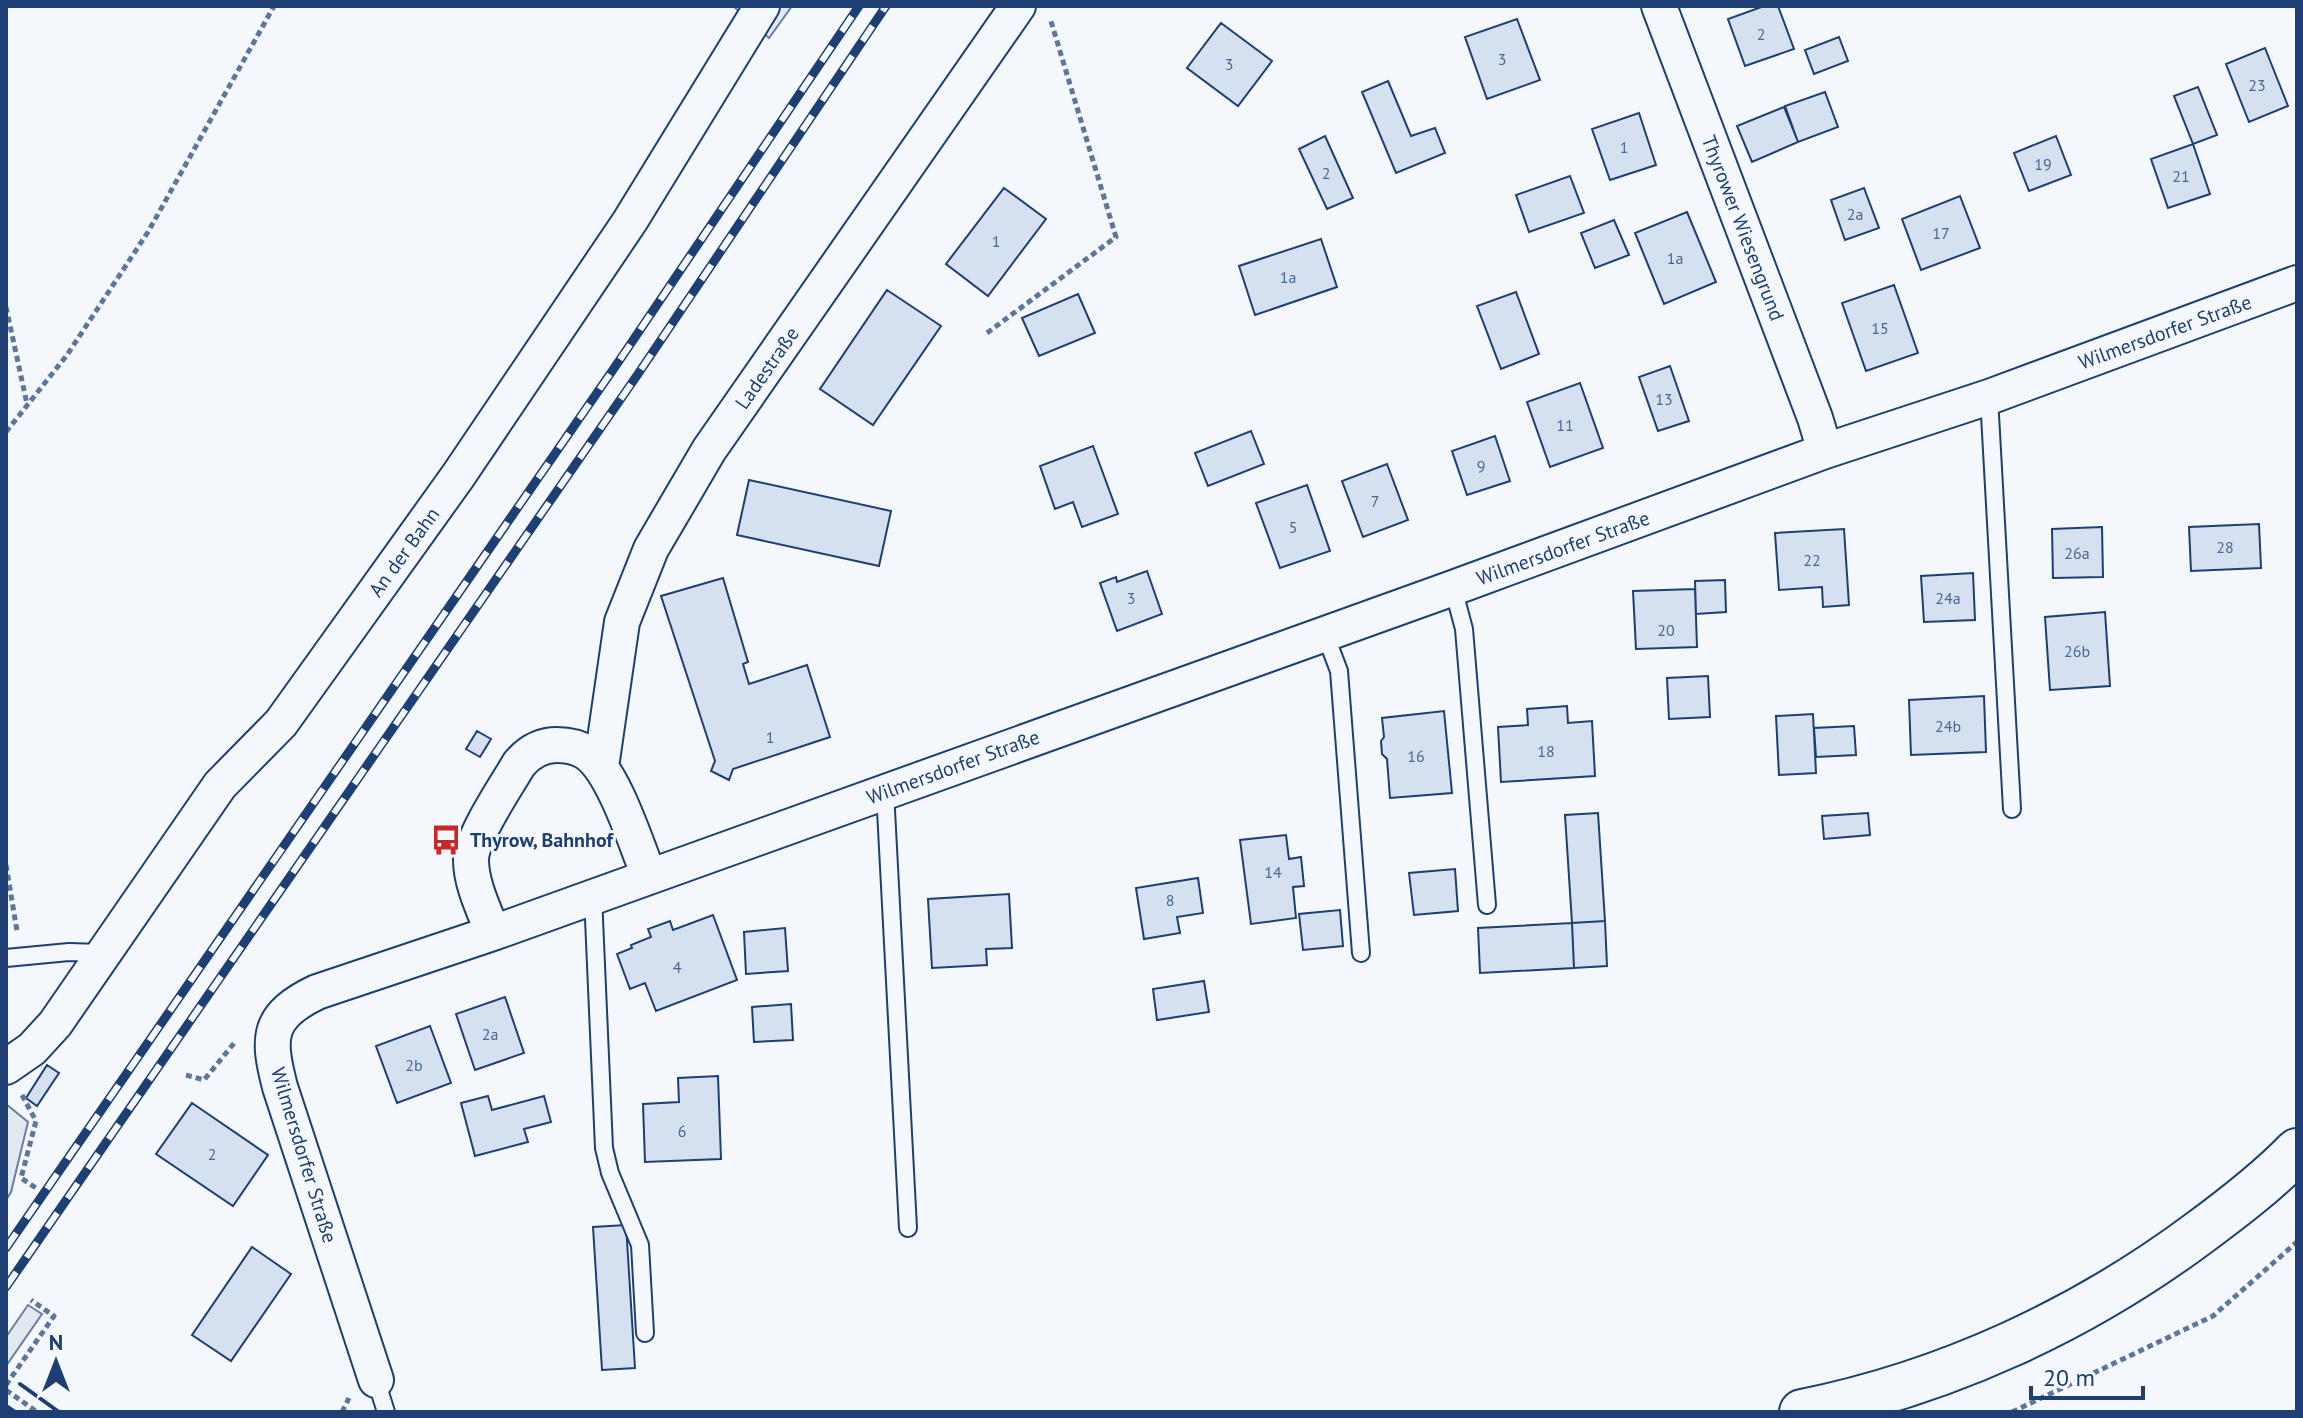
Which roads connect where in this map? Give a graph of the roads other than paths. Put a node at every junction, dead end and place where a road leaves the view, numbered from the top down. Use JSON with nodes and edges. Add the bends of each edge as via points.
{"nodes":[{"id":1,"x":762,"y":6,"type":"edge"},
{"id":2,"x":1018,"y":6,"type":"edge"},
{"id":3,"x":1659,"y":6,"type":"edge"},
{"id":4,"x":2297,"y":283,"type":"edge"},
{"id":5,"x":1989,"y":397,"type":"junction"},
{"id":6,"x":1825,"y":451,"type":"junction"},
{"id":7,"x":1453,"y":588,"type":"junction"},
{"id":8,"x":1325,"y":634,"type":"junction"},
{"id":9,"x":601,"y":767,"type":"junction"},
{"id":10,"x":885,"y":791,"type":"junction"},
{"id":11,"x":2012,"y":809,"type":"dead end"},
{"id":12,"x":649,"y":876,"type":"junction"},
{"id":13,"x":593,"y":896,"type":"junction"},
{"id":14,"x":1487,"y":905,"type":"dead end"},
{"id":15,"x":493,"y":933,"type":"junction"},
{"id":16,"x":102,"y":953,"type":"junction"},
{"id":17,"x":1361,"y":953,"type":"dead end"},
{"id":18,"x":14,"y":958,"type":"edge"},
{"id":19,"x":6,"y":1066,"type":"edge"},
{"id":20,"x":2297,"y":1151,"type":"edge"},
{"id":21,"x":908,"y":1228,"type":"dead end"},
{"id":22,"x":645,"y":1333,"type":"dead end"},
{"id":23,"x":376,"y":1380,"type":"joint"},
{"id":24,"x":386,"y":1412,"type":"edge"},
{"id":25,"x":1802,"y":1412,"type":"edge"}],
"edges":[{"from":1,"to":16,"type":"street","name":"An der Bahn","via":[[630,221],[458,476],[281,723],[220,785]]},
{"from":2,"to":9,"type":"street","name":"Ladestraße","via":[[709,450],[651,549],[622,622]]},
{"from":3,"to":6,"type":"street","name":"Thyrower Wiesengrund"},
{"from":4,"to":5,"type":"street","name":"Wilmersdorfer Straße"},
{"from":5,"to":6,"type":"street","name":"Wilmersdorfer Straße"},
{"from":5,"to":11,"type":"lane"},
{"from":6,"to":7,"type":"street","name":"Wilmersdorfer Straße"},
{"from":7,"to":8,"type":"street","name":"Wilmersdorfer Straße"},
{"from":7,"to":14,"type":"lane","via":[[1464,629]]},
{"from":8,"to":10,"type":"street","name":"Wilmersdorfer Straße"},
{"from":8,"to":17,"type":"lane","via":[[1339,671]]},
{"from":9,"to":12,"type":"street"},
{"from":9,"to":15,"type":"street","via":[[587,753],[555,745],[540,747],[519,764],[473,844],[476,890]]},
{"from":10,"to":12,"type":"street","name":"Wilmersdorfer Straße"},
{"from":10,"to":21,"type":"lane"},
{"from":12,"to":13,"type":"street","name":"Wilmersdorfer Straße"},
{"from":13,"to":15,"type":"street","name":"Wilmersdorfer Straße"},
{"from":13,"to":22,"type":"lane","via":[[604,1148],[640,1245]]},
{"from":15,"to":23,"type":"street","name":"Wilmersdorfer Straße","via":[[317,992],[290,1006],[276,1027],[272,1043],[280,1087]]},
{"from":16,"to":18,"type":"lane"},
{"from":16,"to":19,"type":"street","name":"An der Bahn","via":[[42,1039]]},
{"from":20,"to":25,"type":"main road","via":[[2178,1249],[2065,1318],[1943,1372]]},
{"from":23,"to":24,"type":"lane"}]}
